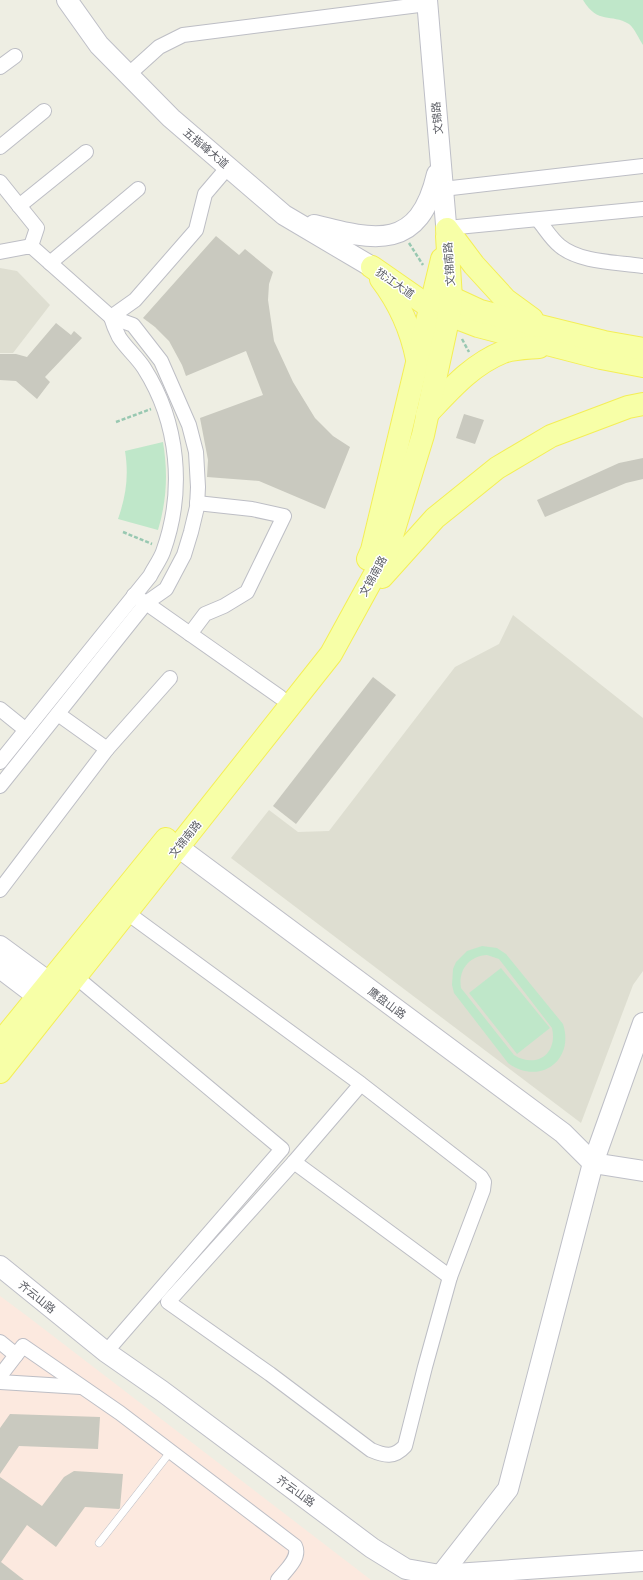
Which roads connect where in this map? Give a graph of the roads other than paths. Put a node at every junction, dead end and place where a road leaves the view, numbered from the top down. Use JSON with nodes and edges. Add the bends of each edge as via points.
{"nodes":[{"id":1,"x":67,"y":0,"type":"edge"},
{"id":2,"x":427,"y":2,"type":"edge"},
{"id":3,"x":15,"y":56,"type":"dead end"},
{"id":4,"x":0,"y":67,"type":"edge"},
{"id":5,"x":128,"y":75,"type":"junction"},
{"id":6,"x":44,"y":111,"type":"dead end"},
{"id":7,"x":0,"y":147,"type":"edge"},
{"id":8,"x":86,"y":152,"type":"dead end"},
{"id":9,"x":441,"y":158,"type":"junction"},
{"id":10,"x":643,"y":166,"type":"edge"},
{"id":11,"x":228,"y":167,"type":"junction"},
{"id":12,"x":0,"y":182,"type":"edge"},
{"id":13,"x":138,"y":189,"type":"dead end"},
{"id":14,"x":443,"y":189,"type":"junction"},
{"id":15,"x":19,"y":206,"type":"junction"},
{"id":16,"x":643,"y":209,"type":"edge"},
{"id":17,"x":292,"y":219,"type":"junction"},
{"id":18,"x":538,"y":220,"type":"junction"},
{"id":19,"x":447,"y":232,"type":"junction"},
{"id":20,"x":30,"y":246,"type":"junction"},
{"id":21,"x":0,"y":252,"type":"edge"},
{"id":22,"x":50,"y":263,"type":"junction"},
{"id":23,"x":643,"y":266,"type":"edge"},
{"id":24,"x":372,"y":267,"type":"junction"},
{"id":25,"x":442,"y":303,"type":"junction"},
{"id":26,"x":111,"y":317,"type":"junction"},
{"id":27,"x":541,"y":326,"type":"junction"},
{"id":28,"x":552,"y":346,"type":"junction"},
{"id":29,"x":643,"y":349,"type":"edge"},
{"id":30,"x":155,"y":353,"type":"junction"},
{"id":31,"x":140,"y":362,"type":"junction"},
{"id":32,"x":418,"y":364,"type":"junction"},
{"id":33,"x":643,"y":366,"type":"edge"},
{"id":34,"x":643,"y":404,"type":"edge"},
{"id":35,"x":427,"y":415,"type":"junction"},
{"id":36,"x":176,"y":494,"type":"junction"},
{"id":37,"x":198,"y":499,"type":"junction"},
{"id":38,"x":165,"y":546,"type":"junction"},
{"id":39,"x":186,"y":550,"type":"junction"},
{"id":40,"x":134,"y":595,"type":"junction"},
{"id":41,"x":146,"y":603,"type":"junction"},
{"id":42,"x":357,"y":605,"type":"junction"},
{"id":43,"x":190,"y":634,"type":"junction"},
{"id":44,"x":170,"y":678,"type":"dead end"},
{"id":45,"x":280,"y":697,"type":"junction"},
{"id":46,"x":0,"y":708,"type":"edge"},
{"id":47,"x":58,"y":714,"type":"junction"},
{"id":48,"x":26,"y":730,"type":"junction"},
{"id":49,"x":107,"y":749,"type":"junction"},
{"id":50,"x":0,"y":762,"type":"edge"},
{"id":51,"x":0,"y":786,"type":"edge"},
{"id":52,"x":178,"y":847,"type":"junction"},
{"id":53,"x":0,"y":890,"type":"edge"},
{"id":54,"x":126,"y":912,"type":"junction"},
{"id":55,"x":0,"y":946,"type":"edge"},
{"id":56,"x":0,"y":968,"type":"edge"},
{"id":57,"x":76,"y":977,"type":"junction"},
{"id":58,"x":43,"y":989,"type":"junction"},
{"id":59,"x":643,"y":1023,"type":"edge"},
{"id":60,"x":0,"y":1043,"type":"edge"},
{"id":61,"x":0,"y":1072,"type":"edge"},
{"id":62,"x":361,"y":1084,"type":"junction"},
{"id":63,"x":294,"y":1162,"type":"junction"},
{"id":64,"x":593,"y":1163,"type":"junction"},
{"id":65,"x":643,"y":1171,"type":"edge"},
{"id":66,"x":0,"y":1266,"type":"edge"},
{"id":67,"x":450,"y":1277,"type":"junction"},
{"id":68,"x":0,"y":1342,"type":"edge"},
{"id":69,"x":106,"y":1352,"type":"junction"},
{"id":70,"x":16,"y":1355,"type":"junction"},
{"id":71,"x":0,"y":1376,"type":"edge"},
{"id":72,"x":0,"y":1382,"type":"edge"},
{"id":73,"x":83,"y":1387,"type":"junction"},
{"id":74,"x":171,"y":1451,"type":"junction"},
{"id":75,"x":99,"y":1543,"type":"dead end"},
{"id":76,"x":643,"y":1561,"type":"edge"},
{"id":77,"x":438,"y":1578,"type":"edge"},
{"id":78,"x":278,"y":1580,"type":"edge"}],
"edges":[{"from":1,"to":5,"type":"street","name":"五指峰大道","via":[[99,45]]},
{"from":2,"to":5,"type":"street","via":[[183,35],[159,47]]},
{"from":2,"to":9,"type":"street","name":"文锦路"},
{"from":3,"to":4,"type":"street"},
{"from":5,"to":11,"type":"street","name":"五指峰大道","via":[[171,118]]},
{"from":6,"to":7,"type":"street"},
{"from":8,"to":15,"type":"street"},
{"from":9,"to":14,"type":"street","name":"文锦路"},
{"from":9,"to":17,"type":"street","via":[[432,196],[421,215],[402,231],[380,237],[356,236]]},
{"from":10,"to":14,"type":"street"},
{"from":11,"to":17,"type":"street","name":"五指峰大道"},
{"from":11,"to":26,"type":"street","via":[[205,194],[196,230],[135,300]]},
{"from":12,"to":15,"type":"street"},
{"from":13,"to":22,"type":"street"},
{"from":14,"to":19,"type":"street","name":"文锦路"},
{"from":15,"to":20,"type":"street","via":[[37,228]]},
{"from":16,"to":18,"type":"street"},
{"from":17,"to":24,"type":"street","name":"五指峰大道"},
{"from":18,"to":19,"type":"street"},
{"from":18,"to":23,"type":"street","via":[[559,245],[569,252]]},
{"from":19,"to":25,"type":"main road","name":"文锦南路"},
{"from":19,"to":27,"type":"main road","via":[[506,300]]},
{"from":20,"to":21,"type":"street"},
{"from":20,"to":22,"type":"street"},
{"from":22,"to":26,"type":"street"},
{"from":24,"to":25,"type":"main road","name":"犹江大道"},
{"from":24,"to":32,"type":"main road","via":[[402,311],[412,335]]},
{"from":25,"to":27,"type":"main road","name":"犹江大道"},
{"from":25,"to":28,"type":"main road","name":"犹江大道","via":[[478,326]]},
{"from":25,"to":32,"type":"main road","name":"文锦南路"},
{"from":25,"to":35,"type":"main road","name":"文锦南路"},
{"from":26,"to":30,"type":"street","via":[[133,326]]},
{"from":26,"to":31,"type":"street","via":[[120,337]]},
{"from":27,"to":29,"type":"main road","name":"犹江大道"},
{"from":28,"to":33,"type":"main road","name":"犹江大道"},
{"from":28,"to":35,"type":"main road","via":[[503,352],[480,364],[458,381]]},
{"from":30,"to":31,"type":"street"},
{"from":30,"to":37,"type":"street","via":[[171,381],[189,425],[196,452]]},
{"from":31,"to":36,"type":"street","via":[[162,404],[173,444]]},
{"from":32,"to":45,"type":"main road","name":"文锦南路","via":[[372,550],[321,646]]},
{"from":34,"to":42,"type":"main road","via":[[628,407],[551,436],[497,468],[435,518]]},
{"from":35,"to":42,"type":"main road","name":"文锦南路","via":[[387,552]]},
{"from":36,"to":37,"type":"street"},
{"from":36,"to":38,"type":"street","via":[[175,509]]},
{"from":37,"to":39,"type":"street"},
{"from":37,"to":43,"type":"street","via":[[284,516],[247,592],[205,614]]},
{"from":38,"to":39,"type":"street"},
{"from":38,"to":40,"type":"street","via":[[150,576]]},
{"from":39,"to":41,"type":"street","via":[[166,590]]},
{"from":40,"to":41,"type":"street"},
{"from":40,"to":48,"type":"street"},
{"from":41,"to":43,"type":"street"},
{"from":41,"to":47,"type":"street"},
{"from":42,"to":52,"type":"main road","name":"文锦南路","via":[[331,654]]},
{"from":43,"to":45,"type":"street"},
{"from":44,"to":49,"type":"street"},
{"from":45,"to":58,"type":"main road","name":"文锦南路"},
{"from":46,"to":48,"type":"street"},
{"from":47,"to":49,"type":"street"},
{"from":47,"to":51,"type":"street"},
{"from":48,"to":50,"type":"street"},
{"from":49,"to":53,"type":"street"},
{"from":52,"to":54,"type":"main road","name":"文锦南路"},
{"from":52,"to":64,"type":"street","name":"鹰盘山路","via":[[563,1133]]},
{"from":54,"to":57,"type":"main road","name":"文锦南路"},
{"from":54,"to":62,"type":"street"},
{"from":55,"to":58,"type":"street"},
{"from":56,"to":58,"type":"street"},
{"from":57,"to":61,"type":"main road","name":"文锦南路"},
{"from":57,"to":69,"type":"street","via":[[282,1149]]},
{"from":58,"to":60,"type":"main road","name":"文锦南路"},
{"from":59,"to":64,"type":"street"},
{"from":62,"to":63,"type":"street"},
{"from":62,"to":67,"type":"street","via":[[476,1172],[484,1182]]},
{"from":63,"to":67,"type":"street"},
{"from":63,"to":67,"type":"street","via":[[168,1302],[371,1450],[390,1456],[399,1453],[405,1446]]},
{"from":64,"to":65,"type":"street"},
{"from":64,"to":77,"type":"street","via":[[508,1490]]},
{"from":66,"to":69,"type":"street","name":"齐云山路"},
{"from":68,"to":70,"type":"street"},
{"from":69,"to":77,"type":"street","name":"齐云山路","via":[[372,1548],[406,1569]]},
{"from":70,"to":71,"type":"street"},
{"from":70,"to":73,"type":"street","via":[[23,1346]]},
{"from":72,"to":73,"type":"street"},
{"from":73,"to":74,"type":"street"},
{"from":74,"to":75,"type":"lane"},
{"from":74,"to":78,"type":"street","via":[[295,1546],[296,1556]]},
{"from":76,"to":77,"type":"street","name":"齐云山路"}]}
